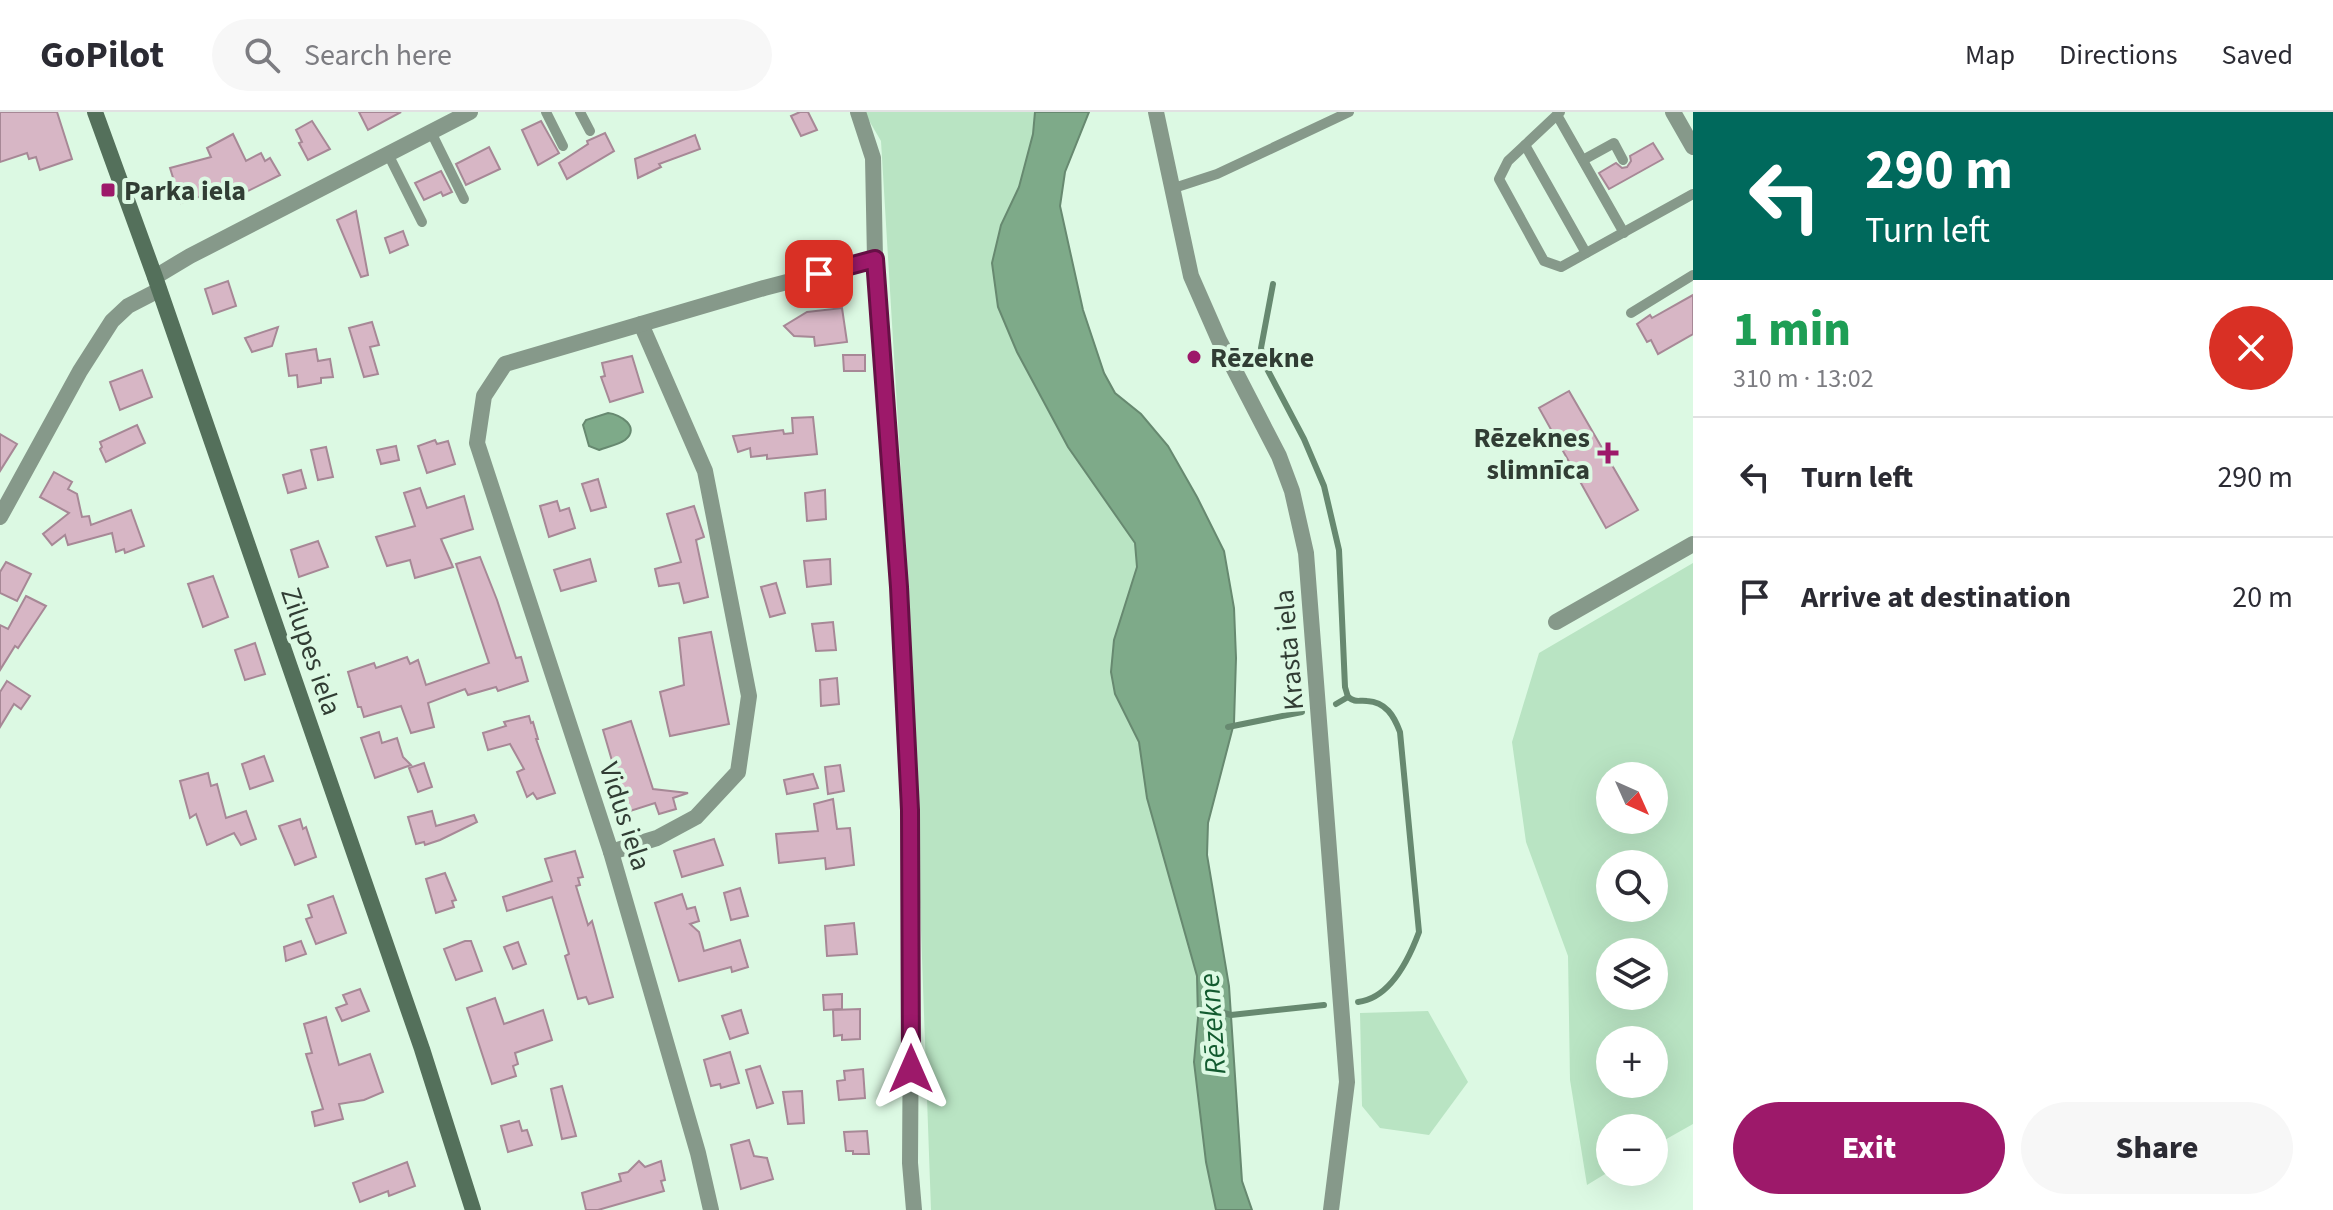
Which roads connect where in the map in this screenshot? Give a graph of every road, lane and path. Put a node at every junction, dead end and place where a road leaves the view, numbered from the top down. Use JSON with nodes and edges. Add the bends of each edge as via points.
{"nodes":[{"id":1,"x":95,"y":112,"type":"edge"},
{"id":2,"x":470,"y":112,"type":"edge"},
{"id":3,"x":546,"y":112,"type":"edge"},
{"id":4,"x":580,"y":112,"type":"edge"},
{"id":5,"x":858,"y":112,"type":"edge"},
{"id":6,"x":1156,"y":112,"type":"edge"},
{"id":7,"x":1349,"y":112,"type":"edge"},
{"id":8,"x":1673,"y":112,"type":"edge"},
{"id":9,"x":1559,"y":114,"type":"edge"},
{"id":10,"x":590,"y":131,"type":"dead end"},
{"id":11,"x":431,"y":132,"type":"junction"},
{"id":12,"x":1525,"y":145,"type":"junction"},
{"id":13,"x":563,"y":146,"type":"dead end"},
{"id":14,"x":1693,"y":147,"type":"edge"},
{"id":15,"x":388,"y":154,"type":"junction"},
{"id":16,"x":1583,"y":160,"type":"junction"},
{"id":17,"x":1623,"y":160,"type":"dead end"},
{"id":18,"x":1171,"y":189,"type":"junction"},
{"id":19,"x":1693,"y":194,"type":"edge"},
{"id":20,"x":464,"y":199,"type":"dead end"},
{"id":21,"x":422,"y":222,"type":"dead end"},
{"id":22,"x":1624,"y":233,"type":"junction"},
{"id":23,"x":1586,"y":253,"type":"junction"},
{"id":24,"x":875,"y":259,"type":"junction"},
{"id":25,"x":1693,"y":275,"type":"edge"},
{"id":26,"x":157,"y":284,"type":"junction"},
{"id":27,"x":1631,"y":313,"type":"dead end"},
{"id":28,"x":641,"y":324,"type":"junction"},
{"id":29,"x":0,"y":517,"type":"edge"},
{"id":30,"x":1693,"y":544,"type":"edge"},
{"id":31,"x":1556,"y":622,"type":"dead end"},
{"id":32,"x":611,"y":852,"type":"junction"},
{"id":33,"x":473,"y":1210,"type":"edge"},
{"id":34,"x":711,"y":1210,"type":"edge"},
{"id":35,"x":914,"y":1210,"type":"edge"},
{"id":36,"x":1331,"y":1210,"type":"edge"}],
"edges":[{"from":1,"to":26,"type":"main road","name":"Zilupes iela"},
{"from":2,"to":11,"type":"street"},
{"from":3,"to":13,"type":"lane"},
{"from":4,"to":10,"type":"lane"},
{"from":5,"to":24,"type":"street","via":[[873,158]]},
{"from":6,"to":18,"type":"street","name":"Krasta iela"},
{"from":7,"to":18,"type":"lane","via":[[1217,174]]},
{"from":8,"to":14,"type":"street"},
{"from":9,"to":12,"type":"lane"},
{"from":9,"to":16,"type":"lane"},
{"from":11,"to":15,"type":"street"},
{"from":11,"to":20,"type":"lane"},
{"from":12,"to":23,"type":"lane"},
{"from":12,"to":23,"type":"lane","via":[[1499,179],[1544,261],[1561,267]]},
{"from":15,"to":21,"type":"lane"},
{"from":15,"to":26,"type":"street","via":[[190,256]]},
{"from":16,"to":17,"type":"lane","via":[[1614,143]]},
{"from":16,"to":22,"type":"lane"},
{"from":18,"to":36,"type":"street","name":"Krasta iela","via":[[1191,276],[1279,456],[1306,553],[1347,1082]]},
{"from":19,"to":22,"type":"lane"},
{"from":22,"to":23,"type":"lane"},
{"from":24,"to":28,"type":"street"},
{"from":24,"to":35,"type":"street","via":[[912,855]]},
{"from":25,"to":27,"type":"lane"},
{"from":26,"to":29,"type":"street","via":[[112,321]]},
{"from":26,"to":33,"type":"main road","name":"Zilupes iela"},
{"from":28,"to":32,"type":"street","via":[[705,471],[749,696],[738,772],[696,817],[657,838]]},
{"from":28,"to":32,"type":"street","name":"Vidus iela","via":[[505,364],[484,396],[477,443]]},
{"from":30,"to":31,"type":"street"},
{"from":32,"to":34,"type":"street","name":"Vidus iela"}]}
